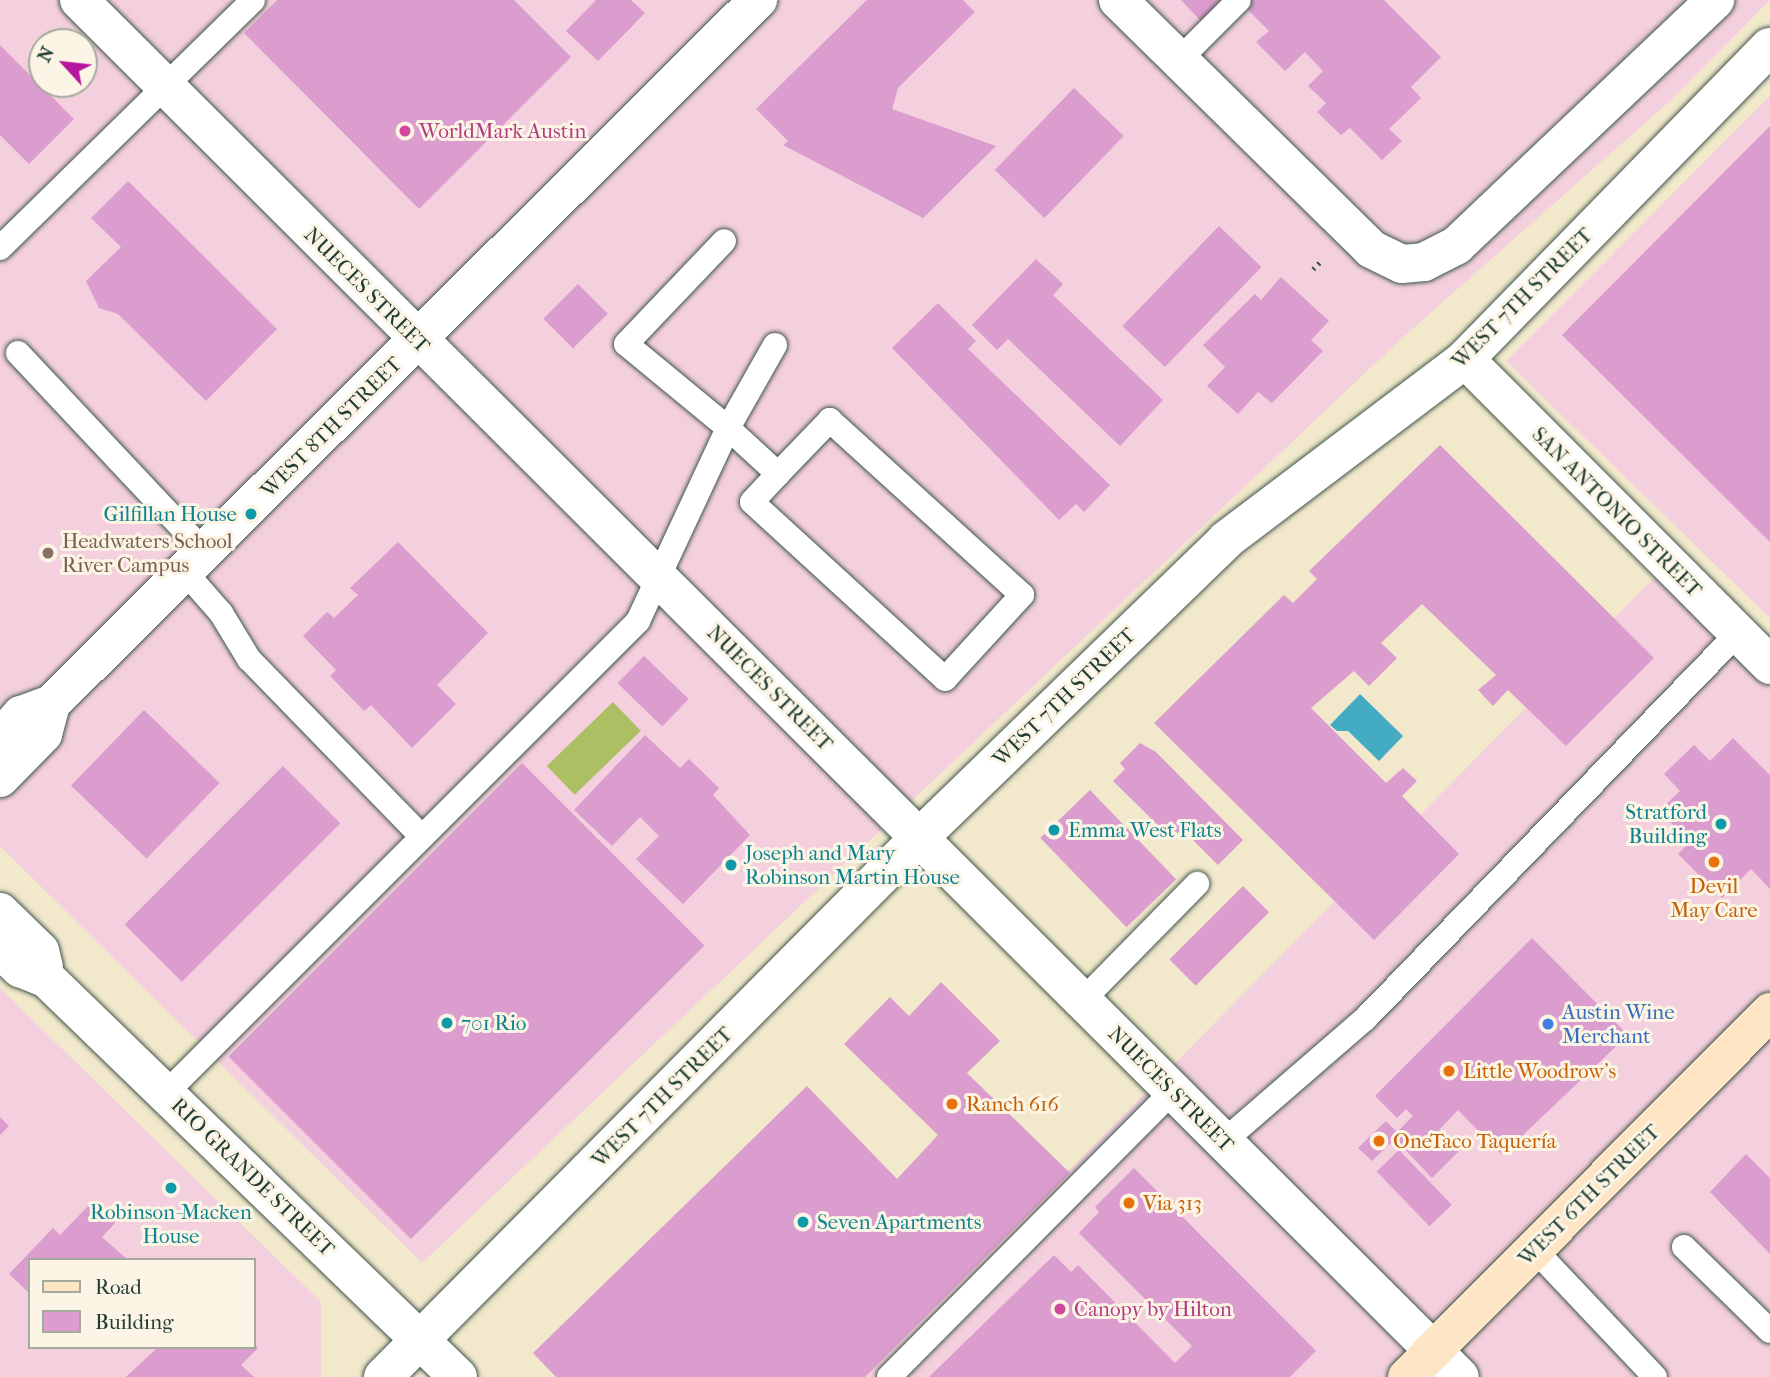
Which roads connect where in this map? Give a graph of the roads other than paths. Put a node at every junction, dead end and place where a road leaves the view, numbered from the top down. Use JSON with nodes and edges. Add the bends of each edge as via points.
{"nodes":[{"id":1,"x":79,"y":0,"type":"edge"},
{"id":2,"x":253,"y":0,"type":"edge"},
{"id":3,"x":758,"y":0,"type":"edge"},
{"id":4,"x":1118,"y":0,"type":"edge"},
{"id":5,"x":1239,"y":0,"type":"edge"},
{"id":6,"x":1715,"y":0,"type":"edge"},
{"id":7,"x":1770,"y":47,"type":"edge"},
{"id":8,"x":1180,"y":59,"type":"junction"},
{"id":9,"x":165,"y":87,"type":"junction"},
{"id":10,"x":723,"y":241,"type":"dead end"},
{"id":11,"x":0,"y":248,"type":"edge"},
{"id":12,"x":418,"y":342,"type":"junction"},
{"id":13,"x":775,"y":345,"type":"dead end"},
{"id":14,"x":18,"y":353,"type":"dead end"},
{"id":15,"x":1465,"y":359,"type":"junction"},
{"id":16,"x":728,"y":428,"type":"junction"},
{"id":17,"x":778,"y":474,"type":"junction"},
{"id":18,"x":195,"y":562,"type":"junction"},
{"id":19,"x":661,"y":578,"type":"junction"},
{"id":20,"x":1738,"y":633,"type":"junction"},
{"id":21,"x":1770,"y":665,"type":"edge"},
{"id":22,"x":51,"y":704,"type":"junction"},
{"id":23,"x":0,"y":738,"type":"edge"},
{"id":24,"x":0,"y":778,"type":"edge"},
{"id":25,"x":421,"y":835,"type":"junction"},
{"id":26,"x":920,"y":837,"type":"junction"},
{"id":27,"x":1196,"y":884,"type":"dead end"},
{"id":28,"x":0,"y":912,"type":"edge"},
{"id":29,"x":0,"y":949,"type":"edge"},
{"id":30,"x":47,"y":979,"type":"junction"},
{"id":31,"x":1083,"y":1000,"type":"junction"},
{"id":32,"x":1770,"y":1012,"type":"edge"},
{"id":33,"x":1173,"y":1091,"type":"junction"},
{"id":34,"x":166,"y":1093,"type":"junction"},
{"id":35,"x":1224,"y":1141,"type":"junction"},
{"id":36,"x":1684,"y":1247,"type":"dead end"},
{"id":37,"x":1534,"y":1250,"type":"junction"},
{"id":38,"x":1770,"y":1331,"type":"edge"},
{"id":39,"x":421,"y":1339,"type":"junction"},
{"id":40,"x":1447,"y":1364,"type":"edge"},
{"id":41,"x":383,"y":1377,"type":"edge"},
{"id":42,"x":458,"y":1377,"type":"edge"},
{"id":43,"x":889,"y":1377,"type":"edge"},
{"id":44,"x":1407,"y":1377,"type":"edge"},
{"id":45,"x":1655,"y":1377,"type":"edge"}],
"edges":[{"from":1,"to":9,"type":"street","name":"NUECES STREET"},
{"from":2,"to":9,"type":"lane"},
{"from":3,"to":12,"type":"street","name":"WEST 8TH STREET"},
{"from":4,"to":8,"type":"street"},
{"from":5,"to":8,"type":"lane"},
{"from":6,"to":8,"type":"street","via":[[1457,244],[1424,262],[1402,264],[1380,257]]},
{"from":7,"to":15,"type":"street","name":"WEST 7TH STREET"},
{"from":9,"to":11,"type":"lane"},
{"from":9,"to":12,"type":"street","name":"NUECES STREET"},
{"from":10,"to":16,"type":"lane","via":[[626,344]]},
{"from":12,"to":18,"type":"street","name":"WEST 8TH STREET"},
{"from":12,"to":19,"type":"street","name":"NUECES STREET"},
{"from":13,"to":16,"type":"lane"},
{"from":14,"to":18,"type":"lane"},
{"from":15,"to":20,"type":"street","name":"SAN ANTONIO STREET"},
{"from":15,"to":26,"type":"street","name":"WEST 7TH STREET","via":[[1226,540]]},
{"from":16,"to":17,"type":"lane"},
{"from":16,"to":19,"type":"lane"},
{"from":17,"to":17,"type":"lane","via":[[752,502],[945,678],[1023,595],[830,420]]},
{"from":18,"to":22,"type":"street","name":"WEST 8TH STREET"},
{"from":18,"to":25,"type":"lane","via":[[249,659]]},
{"from":19,"to":25,"type":"lane","via":[[638,621]]},
{"from":19,"to":26,"type":"street","name":"NUECES STREET"},
{"from":20,"to":21,"type":"street","name":"SAN ANTONIO STREET"},
{"from":20,"to":35,"type":"lane","via":[[1366,1018]]},
{"from":22,"to":23,"type":"street","name":"WEST 8TH STREET","via":[[21,715]]},
{"from":22,"to":24,"type":"street","name":"WEST 8TH STREET","via":[[43,734]]},
{"from":25,"to":34,"type":"lane"},
{"from":26,"to":31,"type":"street","name":"NUECES STREET"},
{"from":26,"to":39,"type":"street","name":"WEST 7TH STREET"},
{"from":27,"to":31,"type":"lane"},
{"from":28,"to":30,"type":"street","name":"RIO GRANDE STREET","via":[[40,951]]},
{"from":29,"to":30,"type":"street","name":"RIO GRANDE STREET","via":[[20,968]]},
{"from":30,"to":34,"type":"street","name":"RIO GRANDE STREET"},
{"from":31,"to":33,"type":"street","name":"NUECES STREET"},
{"from":32,"to":37,"type":"main road","name":"WEST 6TH STREET"},
{"from":33,"to":35,"type":"street","name":"NUECES STREET"},
{"from":33,"to":43,"type":"lane"},
{"from":34,"to":39,"type":"street","name":"RIO GRANDE STREET"},
{"from":35,"to":40,"type":"street","name":"NUECES STREET"},
{"from":36,"to":38,"type":"lane"},
{"from":37,"to":40,"type":"main road","name":"WEST 6TH STREET"},
{"from":37,"to":45,"type":"lane"},
{"from":39,"to":41,"type":"street","name":"WEST 7TH STREET"},
{"from":39,"to":42,"type":"street","name":"RIO GRANDE STREET"},
{"from":40,"to":44,"type":"main road","name":"WEST 6TH STREET"}]}
